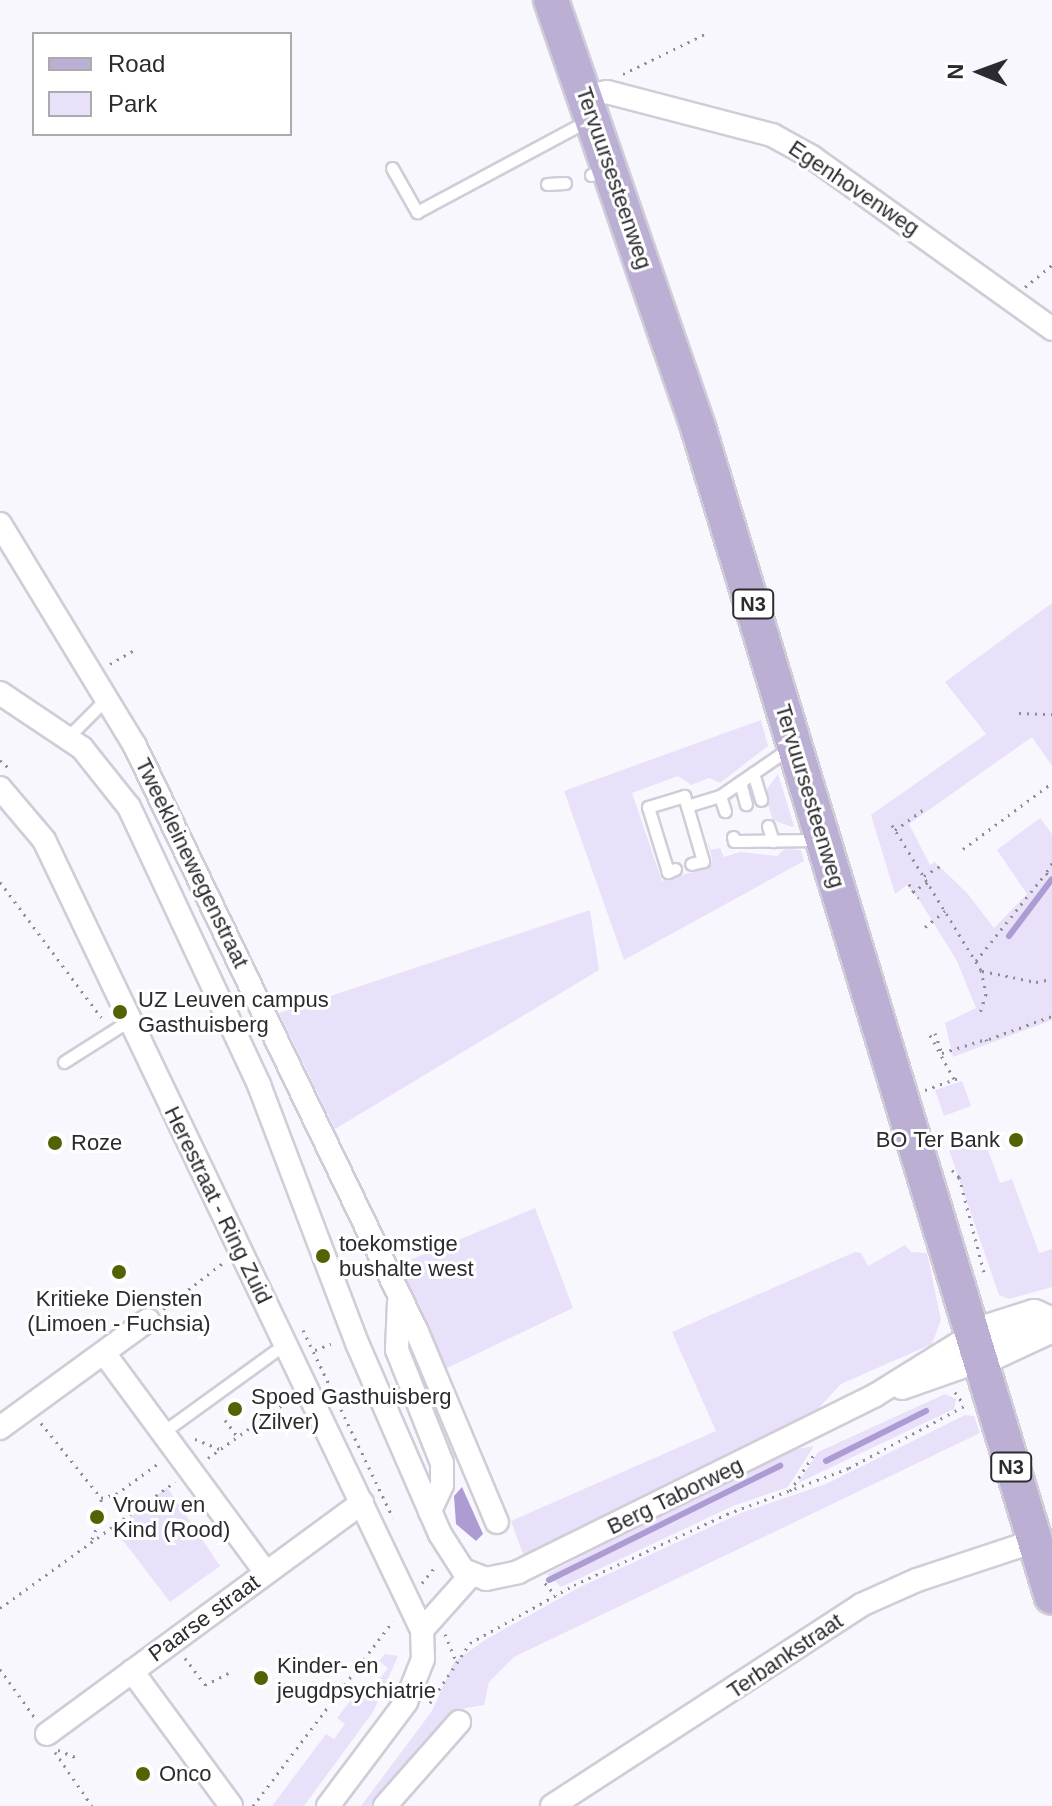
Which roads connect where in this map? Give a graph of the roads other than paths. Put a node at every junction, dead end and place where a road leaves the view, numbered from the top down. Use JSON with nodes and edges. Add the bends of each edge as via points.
{"nodes":[{"id":1,"x":551,"y":0,"type":"edge"},
{"id":2,"x":597,"y":102,"type":"junction"},
{"id":3,"x":392,"y":168,"type":"dead end"},
{"id":4,"x":565,"y":183,"type":"dead end"},
{"id":5,"x":547,"y":184,"type":"dead end"},
{"id":6,"x":1052,"y":329,"type":"edge"},
{"id":7,"x":0,"y":524,"type":"edge"},
{"id":8,"x":0,"y":693,"type":"edge"},
{"id":9,"x":106,"y":699,"type":"junction"},
{"id":10,"x":69,"y":736,"type":"junction"},
{"id":11,"x":794,"y":745,"type":"junction"},
{"id":12,"x":753,"y":773,"type":"junction"},
{"id":13,"x":737,"y":785,"type":"junction"},
{"id":14,"x":0,"y":788,"type":"edge"},
{"id":15,"x":720,"y":796,"type":"junction"},
{"id":16,"x":761,"y":800,"type":"dead end"},
{"id":17,"x":687,"y":806,"type":"junction"},
{"id":18,"x":743,"y":806,"type":"dead end"},
{"id":19,"x":725,"y":811,"type":"dead end"},
{"id":20,"x":768,"y":826,"type":"dead end"},
{"id":21,"x":696,"y":835,"type":"junction"},
{"id":22,"x":733,"y":837,"type":"dead end"},
{"id":23,"x":683,"y":839,"type":"dead end"},
{"id":24,"x":823,"y":840,"type":"junction"},
{"id":25,"x":773,"y":841,"type":"junction"},
{"id":26,"x":691,"y":864,"type":"dead end"},
{"id":27,"x":675,"y":869,"type":"dead end"},
{"id":28,"x":130,"y":1020,"type":"junction"},
{"id":29,"x":64,"y":1062,"type":"dead end"},
{"id":30,"x":399,"y":1302,"type":"junction"},
{"id":31,"x":148,"y":1320,"type":"road end"},
{"id":32,"x":1052,"y":1325,"type":"edge"},
{"id":33,"x":280,"y":1347,"type":"junction"},
{"id":34,"x":976,"y":1348,"type":"junction"},
{"id":35,"x":104,"y":1353,"type":"junction"},
{"id":36,"x":0,"y":1428,"type":"edge"},
{"id":37,"x":147,"y":1430,"type":"dead end"},
{"id":38,"x":362,"y":1503,"type":"junction"},
{"id":39,"x":430,"y":1511,"type":"junction"},
{"id":40,"x":497,"y":1522,"type":"dead end"},
{"id":41,"x":1035,"y":1541,"type":"junction"},
{"id":42,"x":266,"y":1573,"type":"junction"},
{"id":43,"x":471,"y":1575,"type":"junction"},
{"id":44,"x":1052,"y":1597,"type":"edge"},
{"id":45,"x":422,"y":1630,"type":"junction"},
{"id":46,"x":132,"y":1671,"type":"junction"},
{"id":47,"x":459,"y":1722,"type":"dead end"},
{"id":48,"x":51,"y":1743,"type":"road end"},
{"id":49,"x":231,"y":1806,"type":"edge"},
{"id":50,"x":328,"y":1806,"type":"edge"},
{"id":51,"x":385,"y":1806,"type":"edge"},
{"id":52,"x":552,"y":1806,"type":"edge"}],
"edges":[{"from":1,"to":2,"type":"main road","name":"Tervuursesteenweg","number":"N3"},
{"from":2,"to":3,"type":"lane","via":[[417,212]]},
{"from":2,"to":6,"type":"street","name":"Egenhovenweg","via":[[772,135],[812,157]]},
{"from":2,"to":11,"type":"main road","name":"Tervuursesteenweg","number":"N3"},
{"from":4,"to":5,"type":"lane"},
{"from":7,"to":9,"type":"street","name":"Tweekleinewegenstraat"},
{"from":8,"to":10,"type":"street"},
{"from":9,"to":10,"type":"lane"},
{"from":9,"to":30,"type":"street","name":"Tweekleinewegenstraat","via":[[191,858]]},
{"from":10,"to":39,"type":"street","via":[[119,791],[157,864],[259,1085],[357,1343]]},
{"from":11,"to":12,"type":"lane"},
{"from":11,"to":24,"type":"main road","name":"Tervuursesteenweg","number":"N3"},
{"from":12,"to":13,"type":"lane"},
{"from":12,"to":16,"type":"lane"},
{"from":13,"to":15,"type":"lane"},
{"from":13,"to":18,"type":"lane"},
{"from":14,"to":28,"type":"street","name":"Herestraat - Ring Zuid","via":[[44,840]]},
{"from":15,"to":17,"type":"lane"},
{"from":15,"to":19,"type":"lane"},
{"from":17,"to":21,"type":"lane","via":[[685,823]]},
{"from":17,"to":27,"type":"lane","via":[[684,796],[648,807],[668,872]]},
{"from":20,"to":25,"type":"lane"},
{"from":21,"to":23,"type":"lane"},
{"from":21,"to":26,"type":"lane","via":[[693,850],[703,861]]},
{"from":22,"to":25,"type":"lane"},
{"from":24,"to":25,"type":"lane"},
{"from":24,"to":34,"type":"main road","name":"Tervuursesteenweg","number":"N3"},
{"from":28,"to":29,"type":"lane"},
{"from":28,"to":33,"type":"street","name":"Herestraat - Ring Zuid"},
{"from":30,"to":39,"type":"street","name":"Tweekleinewegenstraat","via":[[397,1350],[442,1463],[442,1485]]},
{"from":30,"to":40,"type":"street","name":"Tweekleinewegenstraat","via":[[417,1332]]},
{"from":31,"to":35,"type":"street"},
{"from":32,"to":34,"type":"main road","via":[[1034,1315]]},
{"from":33,"to":37,"type":"lane","via":[[157,1437]]},
{"from":33,"to":38,"type":"street","name":"Herestraat - Ring Zuid"},
{"from":34,"to":41,"type":"main road","name":"Tervuursesteenweg","number":"N3"},
{"from":34,"to":43,"type":"street","name":"Berg Taborweg","via":[[518,1572],[493,1580]]},
{"from":35,"to":36,"type":"street"},
{"from":35,"to":42,"type":"street"},
{"from":38,"to":42,"type":"street","name":"Paarse straat"},
{"from":38,"to":45,"type":"street","name":"Herestraat - Ring Zuid"},
{"from":39,"to":43,"type":"street","via":[[456,1563]]},
{"from":41,"to":44,"type":"main road","name":"Tervuursesteenweg","number":"N3"},
{"from":41,"to":52,"type":"street","name":"Terbankstraat","via":[[917,1580],[861,1605]]},
{"from":42,"to":46,"type":"street","name":"Paarse straat"},
{"from":43,"to":45,"type":"street"},
{"from":45,"to":50,"type":"street","via":[[423,1659],[406,1702]]},
{"from":46,"to":48,"type":"street","name":"Paarse straat"},
{"from":46,"to":49,"type":"street"},
{"from":47,"to":51,"type":"street"}]}
